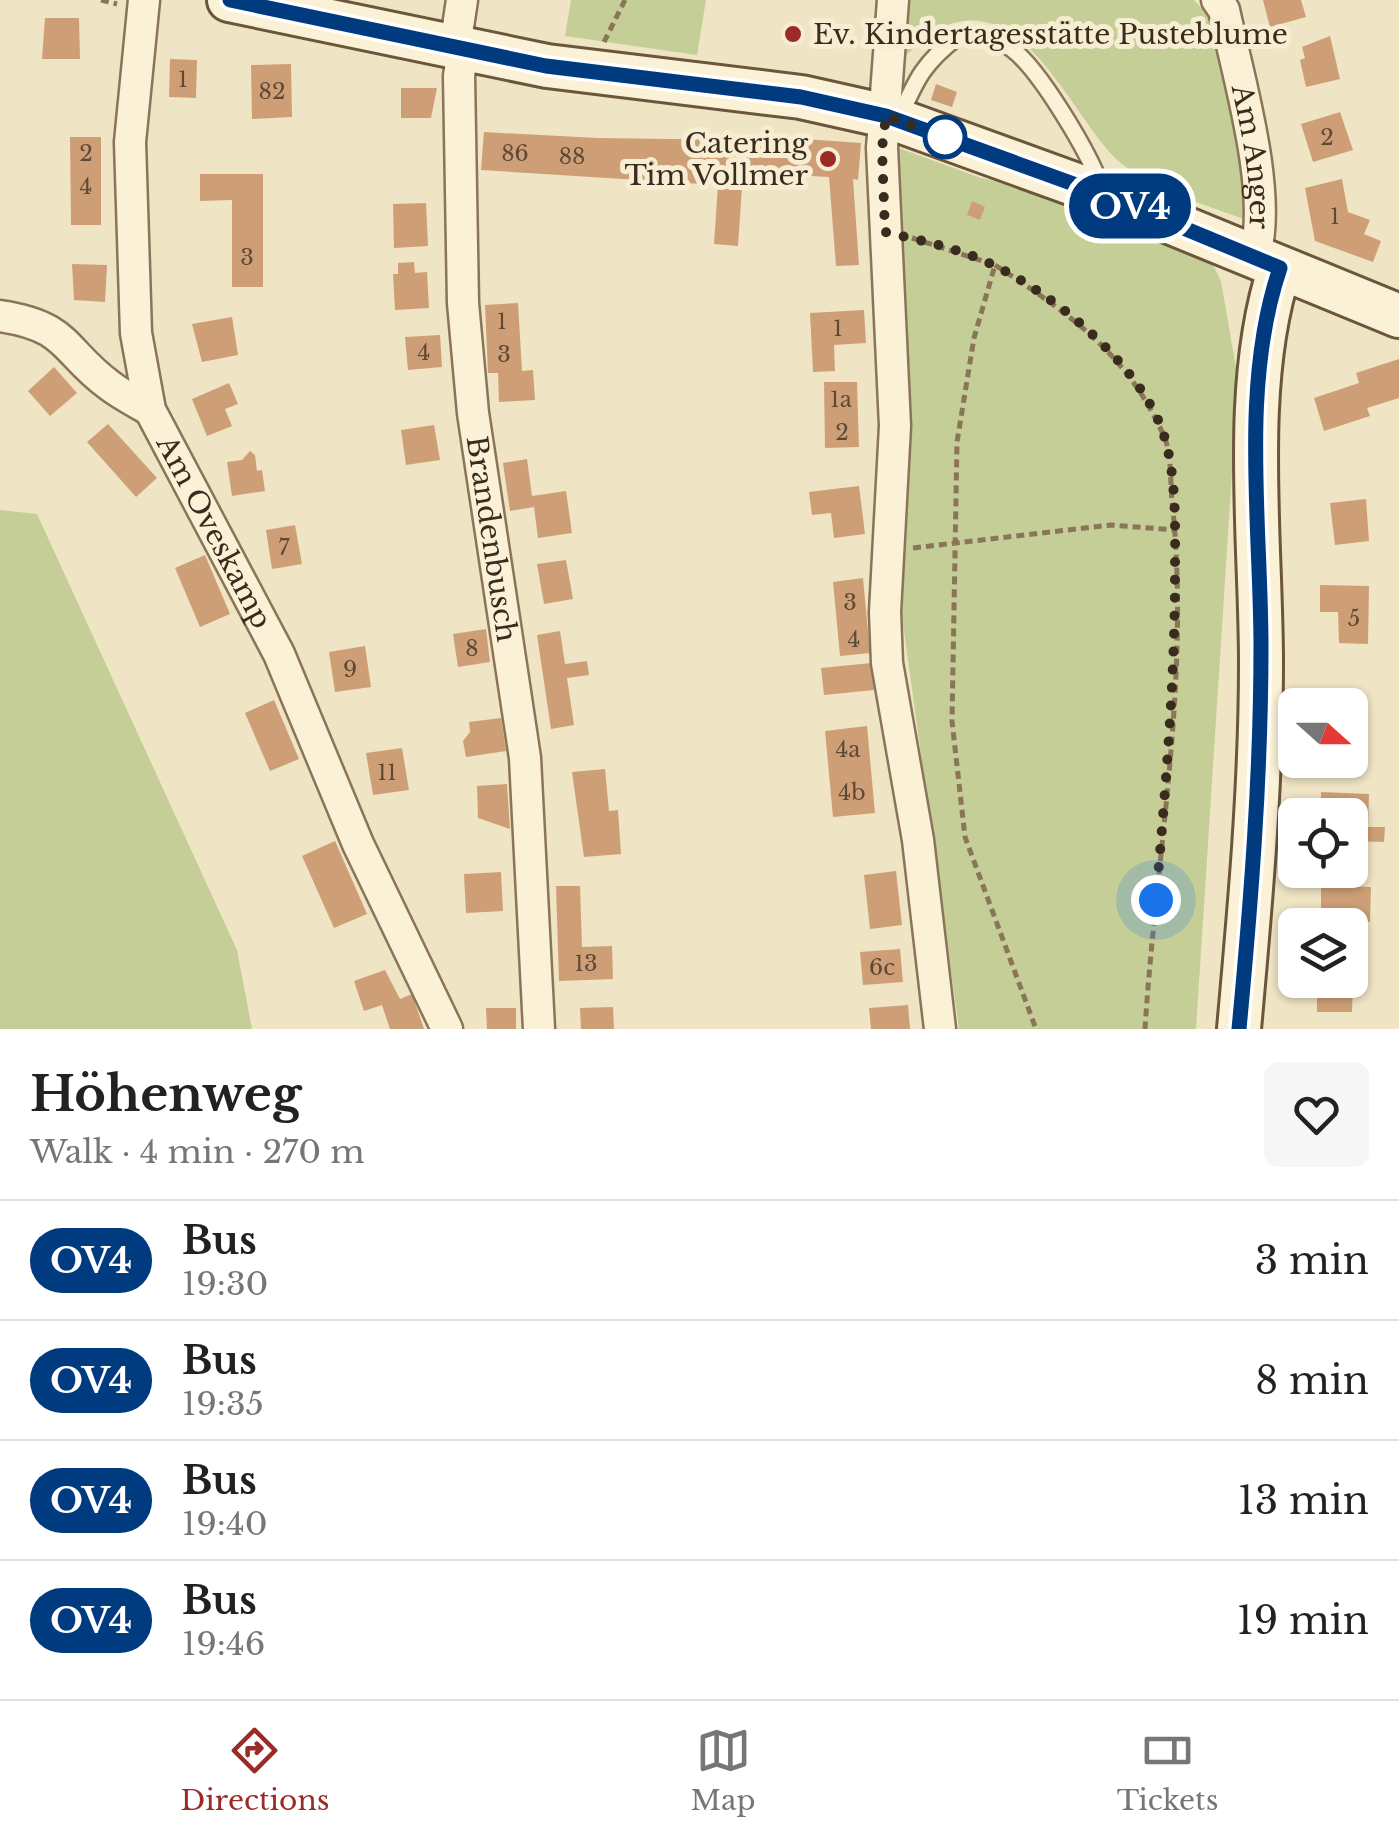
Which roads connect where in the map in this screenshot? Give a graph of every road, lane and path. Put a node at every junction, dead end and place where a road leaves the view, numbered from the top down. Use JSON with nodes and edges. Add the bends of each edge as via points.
{"nodes":[{"id":1,"x":100,"y":0,"type":"edge"},
{"id":2,"x":230,"y":0,"type":"edge"},
{"id":3,"x":462,"y":0,"type":"edge"},
{"id":4,"x":625,"y":0,"type":"edge"},
{"id":5,"x":893,"y":0,"type":"edge"},
{"id":6,"x":1217,"y":0,"type":"edge"},
{"id":7,"x":133,"y":2,"type":"edge"},
{"id":8,"x":459,"y":48,"type":"junction"},
{"id":9,"x":602,"y":49,"type":"dead end"},
{"id":10,"x":892,"y":118,"type":"junction"},
{"id":11,"x":1104,"y":195,"type":"junction"},
{"id":12,"x":885,"y":232,"type":"junction"},
{"id":13,"x":1267,"y":263,"type":"junction"},
{"id":14,"x":996,"y":266,"type":"junction"},
{"id":15,"x":0,"y":316,"type":"edge"},
{"id":16,"x":1399,"y":316,"type":"edge"},
{"id":17,"x":150,"y":410,"type":"junction"},
{"id":18,"x":1175,"y":530,"type":"junction"},
{"id":19,"x":953,"y":544,"type":"junction"},
{"id":20,"x":890,"y":550,"type":"junction"},
{"id":21,"x":446,"y":1029,"type":"edge"},
{"id":22,"x":539,"y":1029,"type":"edge"},
{"id":23,"x":940,"y":1029,"type":"edge"},
{"id":24,"x":1036,"y":1029,"type":"edge"},
{"id":25,"x":1145,"y":1029,"type":"edge"},
{"id":26,"x":1239,"y":1029,"type":"edge"}],
"edges":[{"from":1,"to":7,"type":"path"},
{"from":2,"to":8,"type":"street"},
{"from":3,"to":8,"type":"street","name":"Brandenbusch"},
{"from":4,"to":9,"type":"path"},
{"from":5,"to":10,"type":"street"},
{"from":6,"to":13,"type":"street","name":"Am Anger","via":[[1249,128]]},
{"from":7,"to":17,"type":"street","name":"Am Oveskamp","via":[[132,250],[136,333]]},
{"from":8,"to":10,"type":"street","via":[[631,78],[801,97]]},
{"from":8,"to":22,"type":"street","name":"Brandenbusch","via":[[463,303],[525,758]]},
{"from":10,"to":11,"type":"street"},
{"from":10,"to":11,"type":"lane","via":[[918,74],[960,35],[1004,44],[1092,159]]},
{"from":10,"to":12,"type":"street","via":[[882,148]]},
{"from":11,"to":13,"type":"street"},
{"from":12,"to":14,"type":"path"},
{"from":12,"to":20,"type":"street","via":[[895,426]]},
{"from":13,"to":16,"type":"street"},
{"from":13,"to":26,"type":"street","via":[[1257,383],[1261,701]]},
{"from":14,"to":18,"type":"path","via":[[1068,312],[1128,369],[1165,438]]},
{"from":14,"to":19,"type":"path","via":[[974,338],[957,442]]},
{"from":15,"to":17,"type":"street","via":[[70,343],[107,384]]},
{"from":17,"to":21,"type":"street","name":"Am Oveskamp","via":[[279,654],[358,844]]},
{"from":18,"to":19,"type":"path","via":[[1111,524]]},
{"from":18,"to":25,"type":"path","via":[[1176,670]]},
{"from":19,"to":20,"type":"path"},
{"from":19,"to":24,"type":"path","via":[[952,721],[965,838]]},
{"from":20,"to":23,"type":"street","via":[[887,663],[918,840]]}]}
